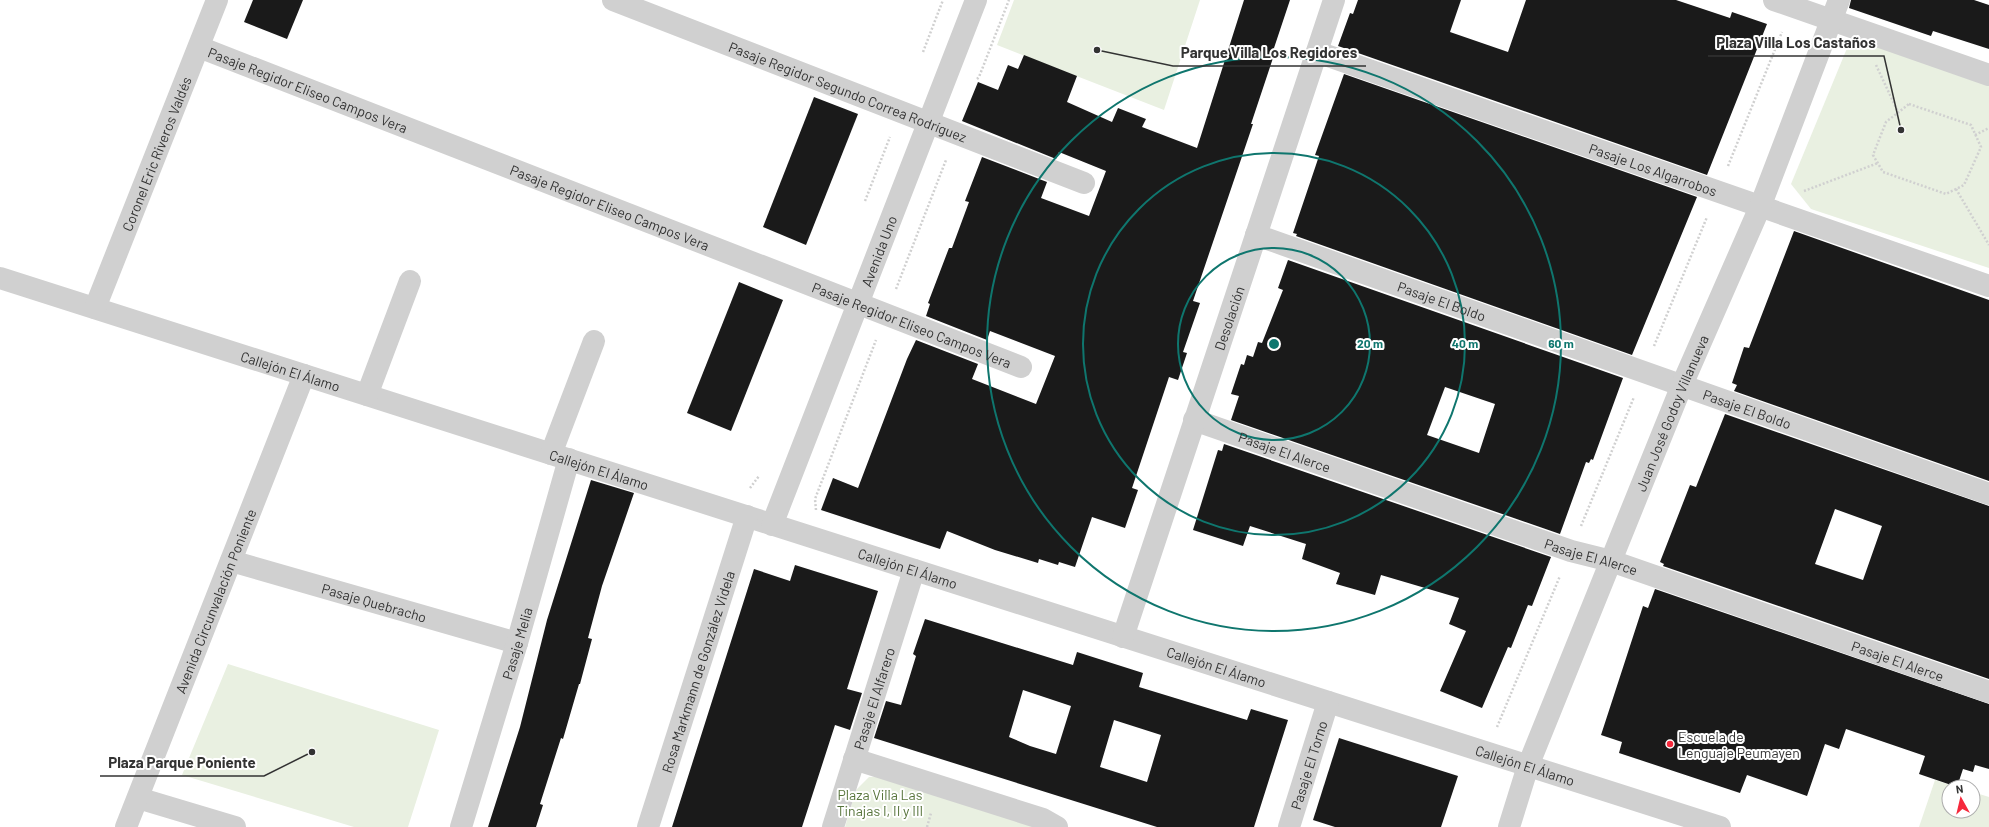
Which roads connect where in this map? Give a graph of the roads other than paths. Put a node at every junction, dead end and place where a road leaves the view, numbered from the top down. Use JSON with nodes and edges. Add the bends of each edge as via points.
{"nodes":[{"id":1,"x":217,"y":0,"type":"edge"},
{"id":2,"x":612,"y":0,"type":"edge"},
{"id":3,"x":976,"y":0,"type":"edge"},
{"id":4,"x":1334,"y":0,"type":"edge"},
{"id":5,"x":1774,"y":0,"type":"edge"},
{"id":6,"x":1839,"y":0,"type":"edge"},
{"id":7,"x":1831,"y":20,"type":"junction"},
{"id":8,"x":199,"y":47,"type":"junction"},
{"id":9,"x":1317,"y":52,"type":"junction"},
{"id":10,"x":1989,"y":75,"type":"edge"},
{"id":11,"x":928,"y":123,"type":"junction"},
{"id":12,"x":1084,"y":183,"type":"dead end"},
{"id":13,"x":1760,"y":207,"type":"junction"},
{"id":14,"x":1256,"y":235,"type":"junction"},
{"id":15,"x":0,"y":278,"type":"edge"},
{"id":16,"x":410,"y":281,"type":"dead end"},
{"id":17,"x":1989,"y":286,"type":"edge"},
{"id":18,"x":858,"y":304,"type":"junction"},
{"id":19,"x":95,"y":308,"type":"junction"},
{"id":20,"x":594,"y":341,"type":"dead end"},
{"id":21,"x":1021,"y":367,"type":"dead end"},
{"id":22,"x":304,"y":375,"type":"junction"},
{"id":23,"x":1682,"y":385,"type":"junction"},
{"id":24,"x":367,"y":395,"type":"junction"},
{"id":25,"x":1194,"y":420,"type":"junction"},
{"id":26,"x":560,"y":457,"type":"junction"},
{"id":27,"x":1989,"y":494,"type":"edge"},
{"id":28,"x":746,"y":516,"type":"junction"},
{"id":29,"x":772,"y":525,"type":"junction"},
{"id":30,"x":231,"y":561,"type":"junction"},
{"id":31,"x":1611,"y":561,"type":"junction"},
{"id":32,"x":914,"y":570,"type":"junction"},
{"id":33,"x":1123,"y":637,"type":"junction"},
{"id":34,"x":517,"y":644,"type":"junction"},
{"id":35,"x":1989,"y":692,"type":"edge"},
{"id":36,"x":1328,"y":702,"type":"junction"},
{"id":37,"x":854,"y":759,"type":"junction"},
{"id":38,"x":1528,"y":766,"type":"junction"},
{"id":39,"x":138,"y":798,"type":"junction"},
{"id":40,"x":126,"y":827,"type":"edge"},
{"id":41,"x":234,"y":827,"type":"edge"},
{"id":42,"x":461,"y":827,"type":"edge"},
{"id":43,"x":648,"y":827,"type":"edge"},
{"id":44,"x":833,"y":827,"type":"edge"},
{"id":45,"x":1057,"y":827,"type":"edge"},
{"id":46,"x":1289,"y":827,"type":"edge"},
{"id":47,"x":1509,"y":827,"type":"edge"},
{"id":48,"x":1720,"y":827,"type":"edge"}],
"edges":[{"from":1,"to":8,"type":"street","name":"Coronel Eric Riveros Valdés"},
{"from":2,"to":11,"type":"street","name":"Pasaje Regidor Segundo Correa Rodríguez"},
{"from":3,"to":11,"type":"street","name":"Avenida Uno"},
{"from":4,"to":9,"type":"street","name":"Desolación"},
{"from":5,"to":7,"type":"street"},
{"from":6,"to":7,"type":"street","name":"Juan José Godoy Villanueva"},
{"from":7,"to":10,"type":"street"},
{"from":7,"to":13,"type":"street","name":"Juan José Godoy Villanueva"},
{"from":8,"to":18,"type":"street","name":"Pasaje Regidor Eliseo Campos Vera"},
{"from":8,"to":19,"type":"street","name":"Coronel Eric Riveros Valdés"},
{"from":9,"to":13,"type":"street","name":"Pasaje Los Algarrobos"},
{"from":9,"to":14,"type":"street","name":"Desolación"},
{"from":11,"to":12,"type":"street","name":"Pasaje Regidor Segundo Correa Rodríguez"},
{"from":11,"to":18,"type":"street","name":"Avenida Uno"},
{"from":13,"to":17,"type":"street","name":"Pasaje Los Algarrobos"},
{"from":13,"to":23,"type":"street","name":"Juan José Godoy Villanueva"},
{"from":14,"to":23,"type":"street","name":"Pasaje El Boldo"},
{"from":14,"to":25,"type":"street","name":"Desolación"},
{"from":15,"to":19,"type":"street","name":"Callejón El Álamo"},
{"from":16,"to":24,"type":"street"},
{"from":18,"to":21,"type":"street","name":"Pasaje Regidor Eliseo Campos Vera"},
{"from":18,"to":29,"type":"street","name":"Avenida Uno"},
{"from":19,"to":22,"type":"street","name":"Callejón El Álamo"},
{"from":20,"to":26,"type":"street","name":"Pasaje Melia"},
{"from":22,"to":24,"type":"street","name":"Callejón El Álamo"},
{"from":22,"to":30,"type":"street","name":"Avenida Circunvalación Poniente"},
{"from":23,"to":27,"type":"street","name":"Pasaje El Boldo"},
{"from":23,"to":31,"type":"street","name":"Juan José Godoy Villanueva"},
{"from":24,"to":26,"type":"street","name":"Callejón El Álamo"},
{"from":25,"to":31,"type":"street","name":"Pasaje El Alerce","via":[[1570,551]]},
{"from":25,"to":33,"type":"street","name":"Desolación"},
{"from":26,"to":28,"type":"street","name":"Callejón El Álamo"},
{"from":26,"to":34,"type":"street","name":"Pasaje Melia"},
{"from":28,"to":29,"type":"street","name":"Callejón El Álamo"},
{"from":28,"to":43,"type":"street","name":"Rosa Markmann de González Videla"},
{"from":29,"to":32,"type":"street","name":"Callejón El Álamo"},
{"from":30,"to":34,"type":"street","name":"Pasaje Quebracho"},
{"from":30,"to":39,"type":"street","name":"Avenida Circunvalación Poniente"},
{"from":31,"to":35,"type":"street","name":"Pasaje El Alerce"},
{"from":31,"to":38,"type":"street","name":"Juan José Godoy Villanueva"},
{"from":32,"to":33,"type":"street","name":"Callejón El Álamo"},
{"from":32,"to":37,"type":"street","name":"Pasaje El Alfarero"},
{"from":33,"to":36,"type":"street","name":"Callejón El Álamo"},
{"from":34,"to":42,"type":"street","name":"Pasaje Melia"},
{"from":36,"to":38,"type":"street","name":"Callejón El Álamo"},
{"from":36,"to":46,"type":"street","name":"Pasaje El Torno"},
{"from":37,"to":44,"type":"street","name":"Pasaje El Alfarero"},
{"from":37,"to":45,"type":"street","via":[[1043,819]]},
{"from":38,"to":47,"type":"street","name":"Juan José Godoy Villanueva"},
{"from":38,"to":48,"type":"street","name":"Callejón El Álamo"},
{"from":39,"to":40,"type":"street","name":"Avenida Circunvalación Poniente"},
{"from":39,"to":41,"type":"street"}]}
